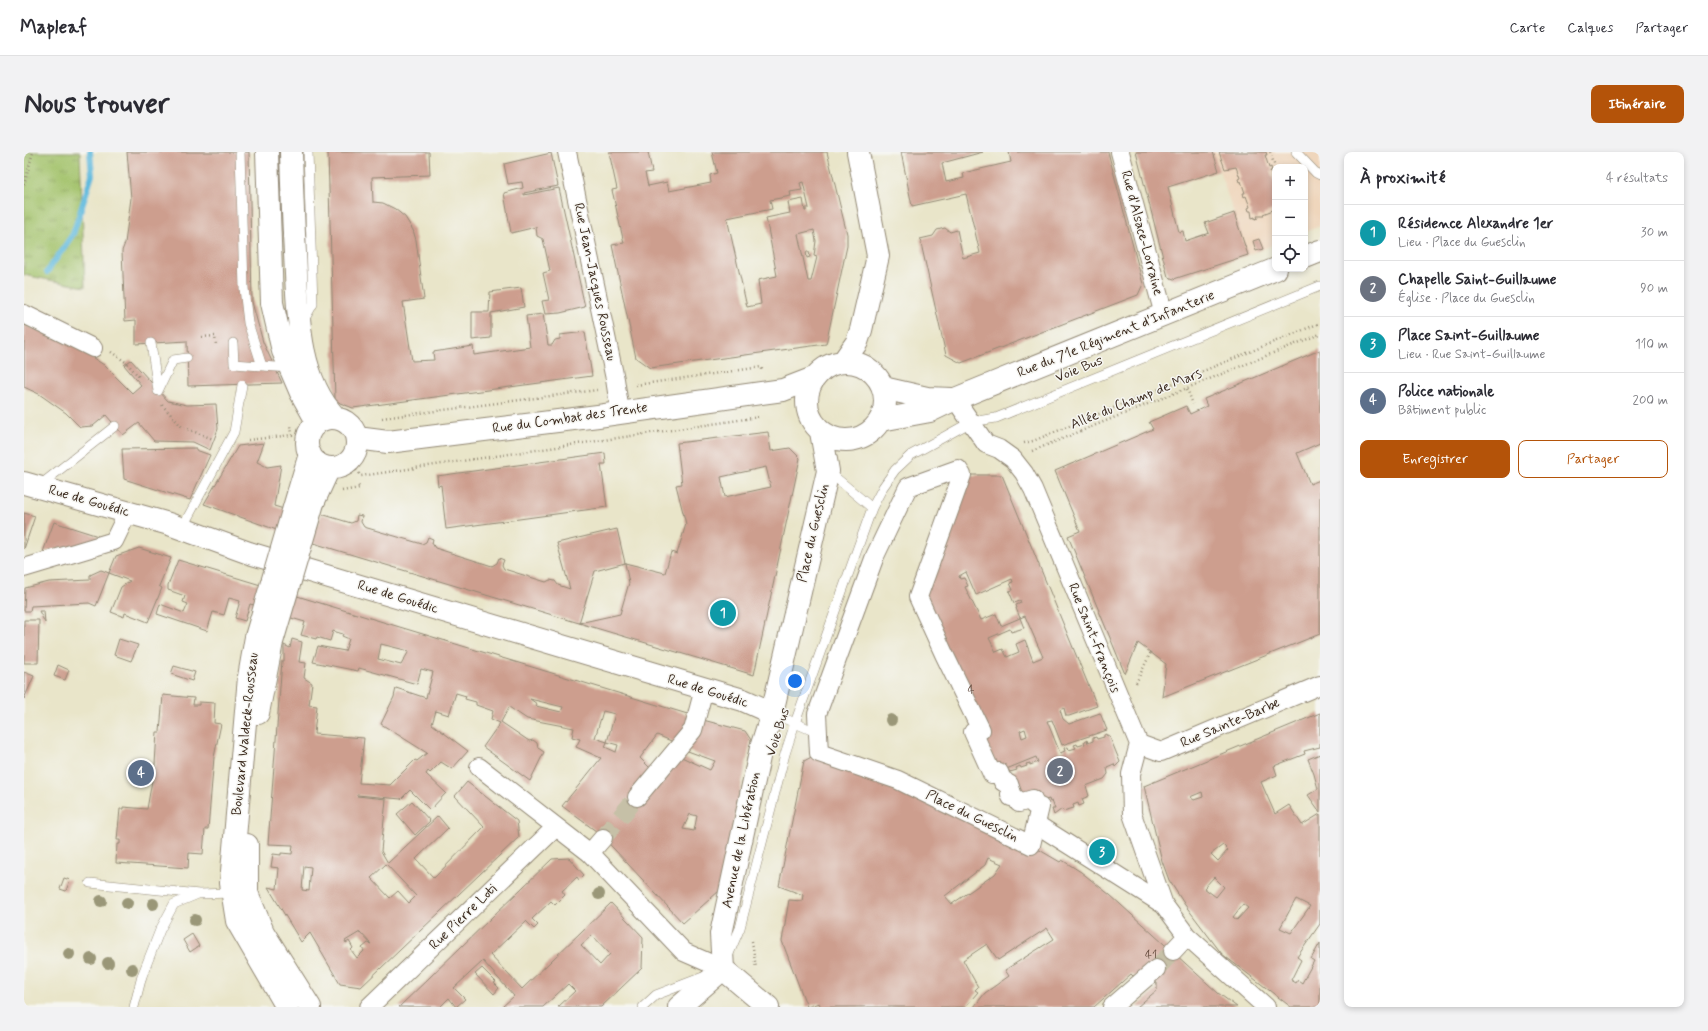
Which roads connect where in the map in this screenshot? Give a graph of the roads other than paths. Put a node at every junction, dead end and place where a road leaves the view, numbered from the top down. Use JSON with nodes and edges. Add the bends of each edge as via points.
{"nodes":[{"id":1,"x":240,"y":152,"type":"edge"},
{"id":2,"x":267,"y":152,"type":"edge"},
{"id":3,"x":291,"y":152,"type":"edge"},
{"id":4,"x":308,"y":152,"type":"edge"},
{"id":5,"x":568,"y":152,"type":"edge"},
{"id":6,"x":858,"y":152,"type":"edge"},
{"id":7,"x":1120,"y":152,"type":"edge"},
{"id":8,"x":1296,"y":152,"type":"edge"},
{"id":9,"x":1320,"y":175,"type":"edge"},
{"id":10,"x":1320,"y":251,"type":"edge"},
{"id":11,"x":1308,"y":256,"type":"edge"},
{"id":12,"x":1272,"y":271,"type":"edge"},
{"id":13,"x":1320,"y":286,"type":"edge"},
{"id":14,"x":24,"y":314,"type":"edge"},
{"id":15,"x":1164,"y":315,"type":"junction"},
{"id":16,"x":300,"y":327,"type":"junction"},
{"id":17,"x":151,"y":343,"type":"dead end"},
{"id":18,"x":233,"y":344,"type":"dead end"},
{"id":19,"x":101,"y":349,"type":"road end"},
{"id":20,"x":187,"y":358,"type":"dead end"},
{"id":21,"x":852,"y":363,"type":"junction"},
{"id":22,"x":262,"y":366,"type":"junction"},
{"id":23,"x":290,"y":368,"type":"junction"},
{"id":24,"x":814,"y":378,"type":"junction"},
{"id":25,"x":242,"y":385,"type":"dead end"},
{"id":26,"x":883,"y":388,"type":"junction"},
{"id":27,"x":778,"y":390,"type":"junction"},
{"id":28,"x":955,"y":399,"type":"junction"},
{"id":29,"x":806,"y":404,"type":"junction"},
{"id":30,"x":620,"y":412,"type":"junction"},
{"id":31,"x":880,"y":420,"type":"junction"},
{"id":32,"x":971,"y":422,"type":"junction"},
{"id":33,"x":315,"y":425,"type":"junction"},
{"id":34,"x":115,"y":426,"type":"dead end"},
{"id":35,"x":346,"y":426,"type":"junction"},
{"id":36,"x":821,"y":432,"type":"junction"},
{"id":37,"x":854,"y":440,"type":"junction"},
{"id":38,"x":310,"y":454,"type":"junction"},
{"id":39,"x":339,"y":465,"type":"junction"},
{"id":40,"x":828,"y":471,"type":"junction"},
{"id":41,"x":31,"y":485,"type":"edge"},
{"id":42,"x":306,"y":498,"type":"junction"},
{"id":43,"x":872,"y":508,"type":"junction"},
{"id":44,"x":128,"y":512,"type":"junction"},
{"id":45,"x":182,"y":528,"type":"junction"},
{"id":46,"x":24,"y":568,"type":"edge"},
{"id":47,"x":264,"y":640,"type":"junction"},
{"id":48,"x":1320,"y":685,"type":"edge"},
{"id":49,"x":704,"y":689,"type":"junction"},
{"id":50,"x":772,"y":713,"type":"junction"},
{"id":51,"x":795,"y":723,"type":"junction"},
{"id":52,"x":818,"y":734,"type":"junction"},
{"id":53,"x":1139,"y":744,"type":"junction"},
{"id":54,"x":479,"y":767,"type":"dead end"},
{"id":55,"x":637,"y":797,"type":"tunnel mouth"},
{"id":56,"x":1036,"y":824,"type":"junction"},
{"id":57,"x":556,"y":827,"type":"junction"},
{"id":58,"x":603,"y":838,"type":"tunnel mouth"},
{"id":59,"x":590,"y":853,"type":"junction"},
{"id":60,"x":90,"y":884,"type":"dead end"},
{"id":61,"x":232,"y":893,"type":"junction"},
{"id":62,"x":199,"y":894,"type":"junction"},
{"id":63,"x":1164,"y":905,"type":"junction"},
{"id":64,"x":1187,"y":936,"type":"junction"},
{"id":65,"x":1173,"y":951,"type":"tunnel mouth"},
{"id":66,"x":1156,"y":968,"type":"tunnel mouth"},
{"id":67,"x":722,"y":969,"type":"junction"},
{"id":68,"x":134,"y":1007,"type":"edge"},
{"id":69,"x":287,"y":1007,"type":"edge"},
{"id":70,"x":310,"y":1007,"type":"edge"},
{"id":71,"x":369,"y":1007,"type":"edge"},
{"id":72,"x":643,"y":1007,"type":"edge"},
{"id":73,"x":679,"y":1007,"type":"edge"},
{"id":74,"x":768,"y":1007,"type":"edge"},
{"id":75,"x":1112,"y":1007,"type":"edge"},
{"id":76,"x":1266,"y":1007,"type":"edge"}],
"edges":[{"from":1,"to":22,"type":"lane","via":[[244,288],[248,323]]},
{"from":2,"to":23,"type":"main road","via":[[272,303],[283,351]]},
{"from":3,"to":16,"type":"main road"},
{"from":4,"to":16,"type":"lane","via":[[313,304]]},
{"from":5,"to":30,"type":"street","name":"Rue Jean-Jacques Rousseau"},
{"from":6,"to":21,"type":"main road","via":[[878,256]]},
{"from":7,"to":15,"type":"street","name":"Rue d'Alsace-Lorraine"},
{"from":8,"to":9,"type":"lane"},
{"from":10,"to":11,"type":"main road"},
{"from":12,"to":15,"type":"main road","name":"Rue du 71e Régiment d'Infanterie"},
{"from":13,"to":32,"type":"lane","name":"Voie Bus","via":[[996,418]]},
{"from":14,"to":19,"type":"street"},
{"from":15,"to":28,"type":"main road","name":"Rue du 71e Régiment d'Infanterie"},
{"from":16,"to":35,"type":"main road","via":[[314,386],[329,411]]},
{"from":17,"to":20,"type":"lane","via":[[158,391],[173,360]]},
{"from":18,"to":22,"type":"lane","via":[[234,364],[249,369]]},
{"from":21,"to":24,"type":"main road","via":[[832,364]]},
{"from":21,"to":26,"type":"main road","via":[[874,374]]},
{"from":22,"to":23,"type":"lane"},
{"from":23,"to":33,"type":"main road","via":[[315,418]]},
{"from":24,"to":27,"type":"main road","name":"Rue du Combat des Trente"},
{"from":24,"to":29,"type":"main road","via":[[806,395]]},
{"from":25,"to":45,"type":"lane","via":[[234,432]]},
{"from":26,"to":28,"type":"main road","via":[[927,398]]},
{"from":26,"to":31,"type":"main road","via":[[884,410]]},
{"from":27,"to":29,"type":"main road"},
{"from":27,"to":30,"type":"main road","name":"Rue du Combat des Trente"},
{"from":28,"to":31,"type":"main road","name":"Rue du 71e Régiment d'Infanterie","via":[[930,411]]},
{"from":28,"to":32,"type":"street","name":"Rue Saint-François"},
{"from":29,"to":36,"type":"main road","via":[[811,420]]},
{"from":30,"to":35,"type":"main road","name":"Rue du Combat des Trente","via":[[388,442]]},
{"from":31,"to":37,"type":"main road","via":[[874,429]]},
{"from":32,"to":43,"type":"lane","name":"Voie Bus","via":[[911,455],[895,470]]},
{"from":32,"to":53,"type":"street","name":"Rue Saint-François","via":[[986,444],[1002,451],[1024,473],[1033,489]]},
{"from":33,"to":35,"type":"main road","via":[[321,421]]},
{"from":33,"to":38,"type":"main road","via":[[308,439]]},
{"from":34,"to":41,"type":"lane"},
{"from":35,"to":39,"type":"main road","via":[[356,452]]},
{"from":36,"to":37,"type":"main road","via":[[842,441]]},
{"from":36,"to":40,"type":"main road"},
{"from":37,"to":40,"type":"main road"},
{"from":38,"to":39,"type":"main road","via":[[321,466]]},
{"from":38,"to":42,"type":"main road"},
{"from":39,"to":42,"type":"main road"},
{"from":40,"to":43,"type":"lane"},
{"from":40,"to":50,"type":"main road","name":"Place du Guesclin"},
{"from":41,"to":44,"type":"main road","name":"Rue de Gouédic"},
{"from":42,"to":47,"type":"main road","bridge":true},
{"from":43,"to":51,"type":"lane","name":"Voie Bus"},
{"from":44,"to":45,"type":"main road","name":"Rue de Gouédic"},
{"from":44,"to":46,"type":"street","via":[[114,542]]},
{"from":45,"to":49,"type":"main road","name":"Rue de Gouédic","via":[[249,553]]},
{"from":47,"to":61,"type":"main road","name":"Boulevard Waldeck-Rousseau","via":[[249,677]]},
{"from":47,"to":70,"type":"main road","via":[[246,853],[248,893],[263,932]]},
{"from":48,"to":53,"type":"street","name":"Rue Sainte-Barbe","via":[[1161,752]]},
{"from":49,"to":50,"type":"main road","name":"Rue de Gouédic","via":[[742,700]]},
{"from":49,"to":55,"type":"street","via":[[693,730]]},
{"from":50,"to":51,"type":"lane"},
{"from":50,"to":67,"type":"main road","name":"Avenue de la Libération","via":[[761,748],[721,934]]},
{"from":51,"to":52,"type":"lane"},
{"from":51,"to":67,"type":"lane","name":"Voie Bus","via":[[740,928]]},
{"from":52,"to":56,"type":"street","name":"Place du Guesclin","via":[[819,754],[898,780],[1031,845]]},
{"from":52,"to":56,"type":"street","name":"Place du Guesclin","via":[[817,714],[875,556],[908,487],[958,469],[962,475],[918,597],[981,730],[973,732],[992,774],[999,772],[1003,782],[1008,784],[1012,793],[1010,794],[1019,803],[1033,800],[1034,805],[1040,807]]},
{"from":53,"to":63,"type":"street","via":[[1131,774],[1132,814]]},
{"from":54,"to":57,"type":"street"},
{"from":56,"to":63,"type":"street"},
{"from":57,"to":59,"type":"street"},
{"from":57,"to":71,"type":"street","name":"Rue Pierre Loti"},
{"from":58,"to":59,"type":"street"},
{"from":59,"to":67,"type":"street","via":[[684,952]]},
{"from":60,"to":62,"type":"lane"},
{"from":61,"to":62,"type":"lane"},
{"from":61,"to":69,"type":"main road","name":"Boulevard Waldeck-Rousseau","via":[[237,921]]},
{"from":62,"to":68,"type":"lane","via":[[174,904],[160,930],[142,976]]},
{"from":63,"to":64,"type":"street"},
{"from":64,"to":65,"type":"street"},
{"from":64,"to":76,"type":"street"},
{"from":66,"to":75,"type":"street"},
{"from":67,"to":72,"type":"lane","via":[[656,995]]},
{"from":67,"to":73,"type":"main road"},
{"from":67,"to":74,"type":"main road"}]}
